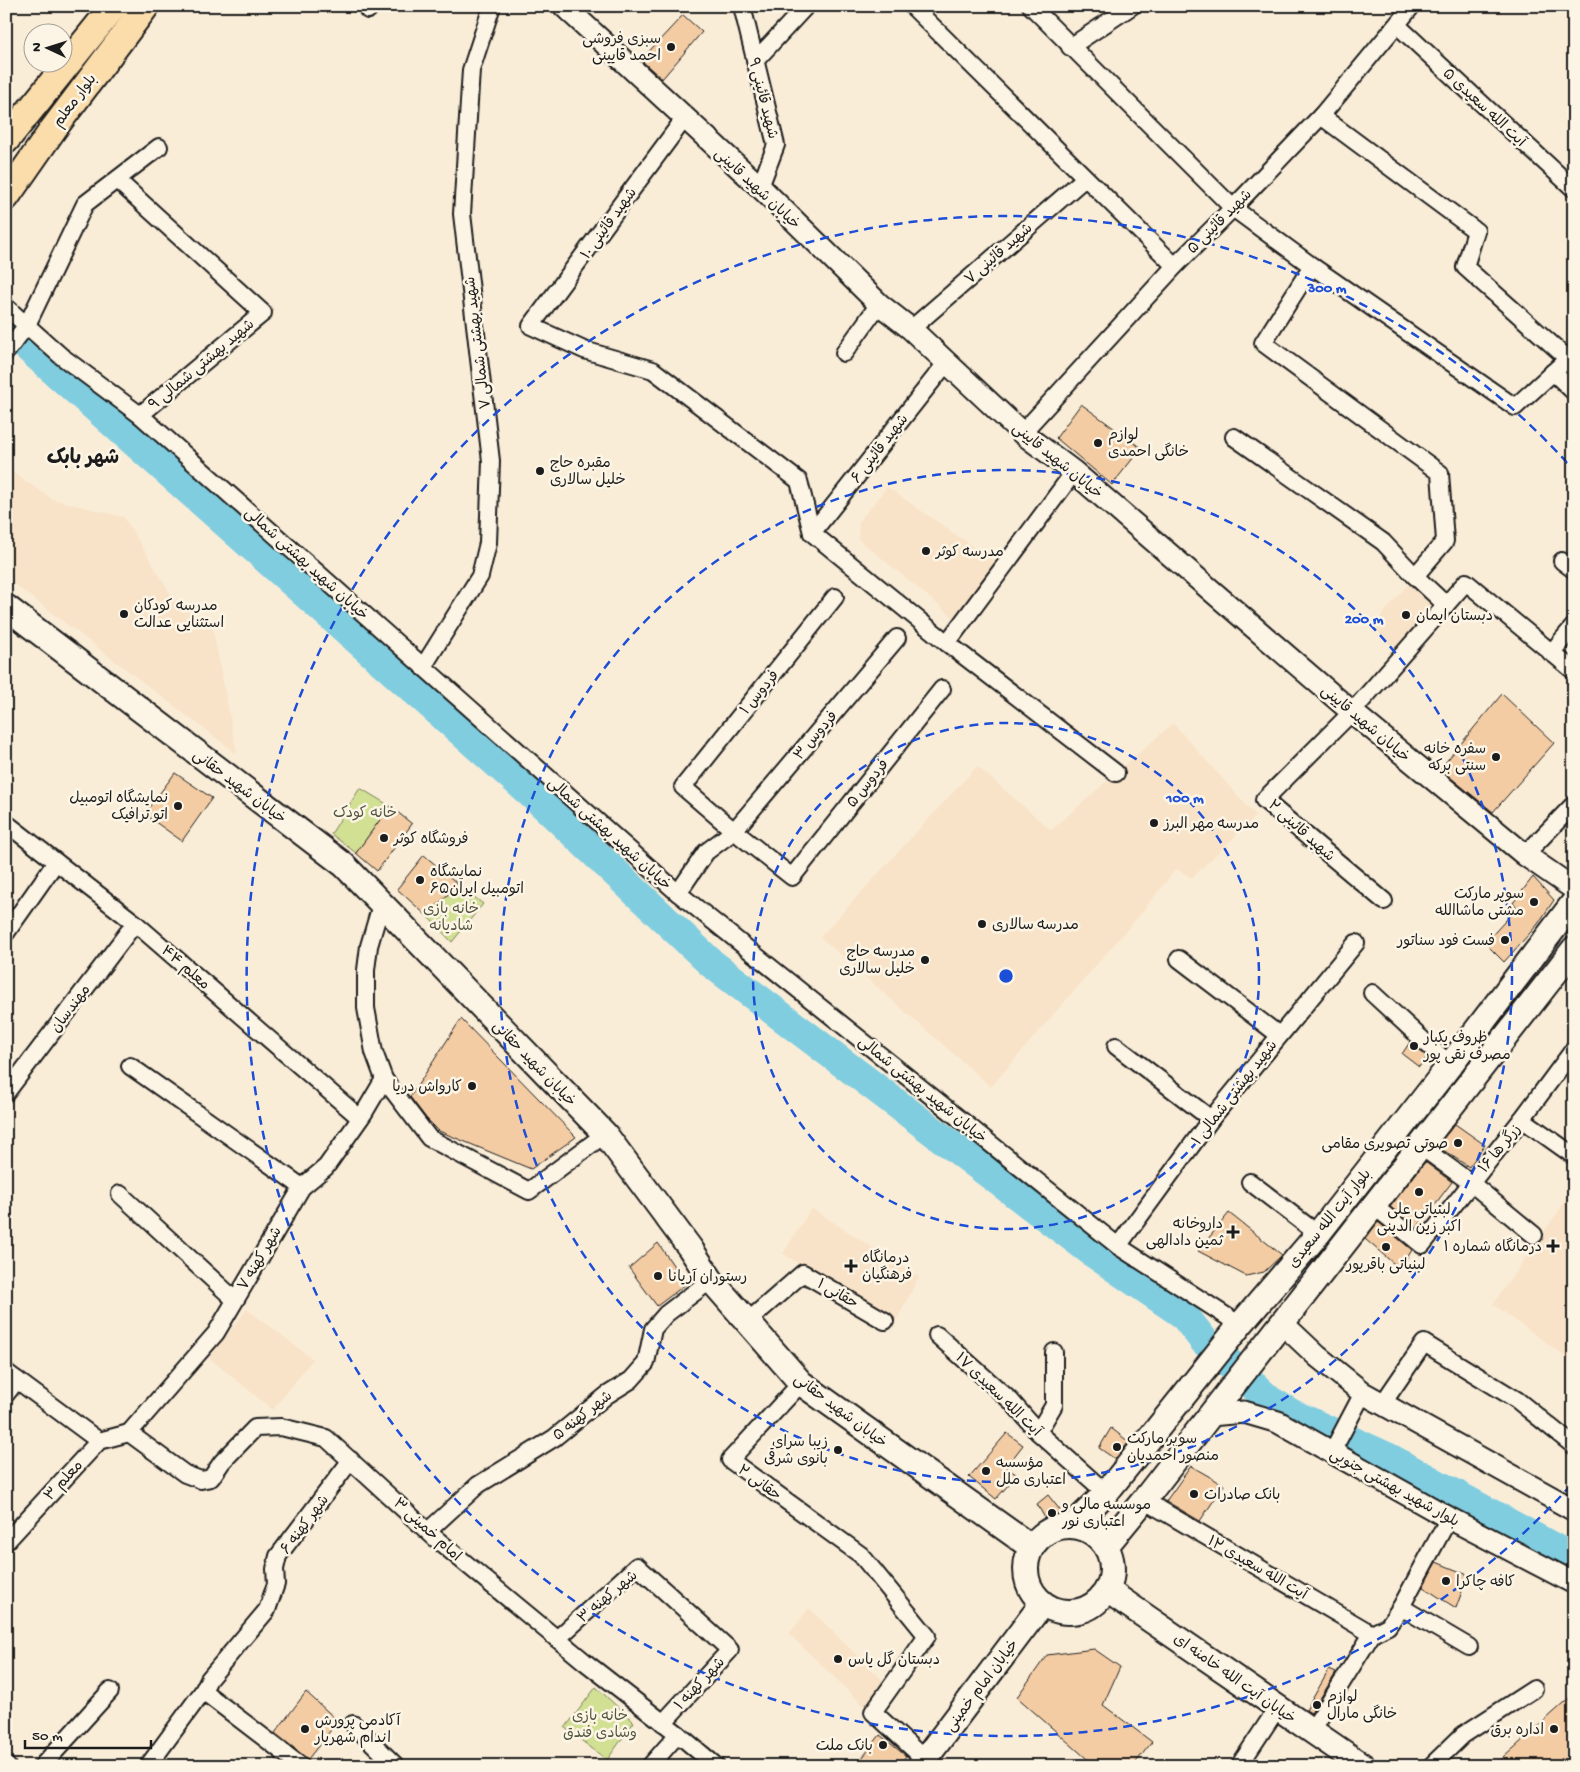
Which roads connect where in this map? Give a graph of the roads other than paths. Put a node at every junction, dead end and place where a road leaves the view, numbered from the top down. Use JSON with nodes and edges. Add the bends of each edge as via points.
{"nodes":[{"id":1,"x":114,"y":6,"type":"edge"},
{"id":2,"x":146,"y":6,"type":"edge"},
{"id":3,"x":492,"y":6,"type":"edge"},
{"id":4,"x":564,"y":6,"type":"edge"},
{"id":5,"x":742,"y":6,"type":"edge"},
{"id":6,"x":806,"y":6,"type":"edge"},
{"id":7,"x":912,"y":6,"type":"edge"},
{"id":8,"x":1031,"y":6,"type":"edge"},
{"id":9,"x":1132,"y":6,"type":"edge"},
{"id":10,"x":1412,"y":6,"type":"edge"},
{"id":11,"x":1397,"y":25,"type":"junction"},
{"id":12,"x":1070,"y":47,"type":"junction"},
{"id":13,"x":754,"y":61,"type":"junction"},
{"id":14,"x":1321,"y":116,"type":"junction"},
{"id":15,"x":684,"y":119,"type":"junction"},
{"id":16,"x":6,"y":140,"type":"edge"},
{"id":17,"x":159,"y":148,"type":"dead end"},
{"id":18,"x":1085,"y":178,"type":"junction"},
{"id":19,"x":117,"y":180,"type":"junction"},
{"id":20,"x":760,"y":187,"type":"junction"},
{"id":21,"x":1574,"y":189,"type":"edge"},
{"id":22,"x":6,"y":197,"type":"edge"},
{"id":23,"x":1233,"y":208,"type":"junction"},
{"id":24,"x":1175,"y":266,"type":"junction"},
{"id":25,"x":1312,"y":266,"type":"junction"},
{"id":26,"x":879,"y":304,"type":"junction"},
{"id":27,"x":6,"y":307,"type":"edge"},
{"id":28,"x":27,"y":325,"type":"junction"},
{"id":29,"x":910,"y":329,"type":"junction"},
{"id":30,"x":6,"y":352,"type":"edge"},
{"id":31,"x":844,"y":353,"type":"dead end"},
{"id":32,"x":1571,"y":355,"type":"edge"},
{"id":33,"x":947,"y":362,"type":"junction"},
{"id":34,"x":1553,"y":372,"type":"junction"},
{"id":35,"x":1574,"y":392,"type":"edge"},
{"id":36,"x":140,"y":415,"type":"junction"},
{"id":37,"x":1022,"y":433,"type":"junction"},
{"id":38,"x":1234,"y":437,"type":"dead end"},
{"id":39,"x":1074,"y":472,"type":"junction"},
{"id":40,"x":812,"y":533,"type":"junction"},
{"id":41,"x":1416,"y":576,"type":"junction"},
{"id":42,"x":835,"y":597,"type":"dead end"},
{"id":43,"x":1446,"y":605,"type":"junction"},
{"id":44,"x":6,"y":607,"type":"edge"},
{"id":45,"x":1574,"y":626,"type":"edge"},
{"id":46,"x":897,"y":638,"type":"dead end"},
{"id":47,"x":947,"y":643,"type":"junction"},
{"id":48,"x":1551,"y":653,"type":"junction"},
{"id":49,"x":423,"y":667,"type":"junction"},
{"id":50,"x":1574,"y":671,"type":"edge"},
{"id":51,"x":942,"y":690,"type":"dead end"},
{"id":52,"x":1352,"y":712,"type":"junction"},
{"id":53,"x":1116,"y":773,"type":"dead end"},
{"id":54,"x":1574,"y":804,"type":"edge"},
{"id":55,"x":6,"y":823,"type":"edge"},
{"id":56,"x":734,"y":831,"type":"junction"},
{"id":57,"x":1525,"y":855,"type":"junction"},
{"id":58,"x":56,"y":862,"type":"junction"},
{"id":59,"x":678,"y":893,"type":"junction"},
{"id":60,"x":1384,"y":901,"type":"dead end"},
{"id":61,"x":1572,"y":903,"type":"edge"},
{"id":62,"x":381,"y":905,"type":"junction"},
{"id":63,"x":135,"y":923,"type":"junction"},
{"id":64,"x":6,"y":933,"type":"edge"},
{"id":65,"x":1356,"y":943,"type":"dead end"},
{"id":66,"x":1574,"y":949,"type":"edge"},
{"id":67,"x":1179,"y":959,"type":"dead end"},
{"id":68,"x":1372,"y":993,"type":"dead end"},
{"id":69,"x":1279,"y":1035,"type":"junction"},
{"id":70,"x":1116,"y":1046,"type":"dead end"},
{"id":71,"x":1574,"y":1049,"type":"edge"},
{"id":72,"x":1450,"y":1065,"type":"junction"},
{"id":73,"x":130,"y":1066,"type":"dead end"},
{"id":74,"x":384,"y":1079,"type":"junction"},
{"id":75,"x":6,"y":1093,"type":"edge"},
{"id":76,"x":360,"y":1118,"type":"junction"},
{"id":77,"x":1211,"y":1119,"type":"junction"},
{"id":78,"x":1522,"y":1119,"type":"junction"},
{"id":79,"x":605,"y":1134,"type":"junction"},
{"id":80,"x":1420,"y":1146,"type":"junction"},
{"id":81,"x":1574,"y":1156,"type":"edge"},
{"id":82,"x":1250,"y":1182,"type":"dead end"},
{"id":83,"x":1471,"y":1183,"type":"junction"},
{"id":84,"x":302,"y":1187,"type":"junction"},
{"id":85,"x":120,"y":1194,"type":"dead end"},
{"id":86,"x":1374,"y":1206,"type":"junction"},
{"id":87,"x":1318,"y":1234,"type":"junction"},
{"id":88,"x":1534,"y":1235,"type":"dead end"},
{"id":89,"x":1118,"y":1246,"type":"junction"},
{"id":90,"x":711,"y":1280,"type":"junction"},
{"id":91,"x":235,"y":1300,"type":"junction"},
{"id":92,"x":885,"y":1321,"type":"dead end"},
{"id":93,"x":747,"y":1322,"type":"junction"},
{"id":94,"x":1282,"y":1323,"type":"junction"},
{"id":95,"x":1240,"y":1325,"type":"junction"},
{"id":96,"x":937,"y":1335,"type":"dead end"},
{"id":97,"x":1054,"y":1352,"type":"dead end"},
{"id":98,"x":12,"y":1376,"type":"edge"},
{"id":99,"x":801,"y":1383,"type":"junction"},
{"id":100,"x":1363,"y":1393,"type":"junction"},
{"id":101,"x":6,"y":1394,"type":"edge"},
{"id":102,"x":1384,"y":1403,"type":"junction"},
{"id":103,"x":1210,"y":1415,"type":"junction"},
{"id":104,"x":1038,"y":1432,"type":"junction"},
{"id":105,"x":129,"y":1433,"type":"junction"},
{"id":106,"x":99,"y":1441,"type":"junction"},
{"id":107,"x":1574,"y":1446,"type":"edge"},
{"id":108,"x":1332,"y":1452,"type":"junction"},
{"id":109,"x":351,"y":1460,"type":"junction"},
{"id":110,"x":1106,"y":1493,"type":"junction"},
{"id":111,"x":1144,"y":1500,"type":"junction"},
{"id":112,"x":1574,"y":1510,"type":"edge"},
{"id":113,"x":1450,"y":1518,"type":"junction"},
{"id":114,"x":1073,"y":1525,"type":"junction"},
{"id":115,"x":428,"y":1531,"type":"junction"},
{"id":116,"x":6,"y":1542,"type":"edge"},
{"id":117,"x":1106,"y":1546,"type":"junction"},
{"id":118,"x":1031,"y":1547,"type":"junction"},
{"id":119,"x":1574,"y":1583,"type":"edge"},
{"id":120,"x":1107,"y":1590,"type":"junction"},
{"id":121,"x":680,"y":1604,"type":"joint"},
{"id":122,"x":1042,"y":1604,"type":"junction"},
{"id":123,"x":1401,"y":1606,"type":"junction"},
{"id":124,"x":1372,"y":1634,"type":"junction"},
{"id":125,"x":557,"y":1639,"type":"junction"},
{"id":126,"x":1469,"y":1647,"type":"dead end"},
{"id":127,"x":1534,"y":1689,"type":"dead end"},
{"id":128,"x":110,"y":1691,"type":"dead end"},
{"id":129,"x":203,"y":1691,"type":"junction"},
{"id":130,"x":1278,"y":1708,"type":"junction"},
{"id":131,"x":663,"y":1723,"type":"junction"},
{"id":132,"x":353,"y":1724,"type":"dead end"},
{"id":133,"x":1311,"y":1732,"type":"junction"},
{"id":134,"x":678,"y":1734,"type":"junction"},
{"id":135,"x":925,"y":1764,"type":"edge"},
{"id":136,"x":42,"y":1766,"type":"edge"},
{"id":137,"x":148,"y":1766,"type":"edge"},
{"id":138,"x":301,"y":1766,"type":"edge"},
{"id":139,"x":396,"y":1766,"type":"edge"},
{"id":140,"x":650,"y":1766,"type":"edge"},
{"id":141,"x":716,"y":1766,"type":"edge"},
{"id":142,"x":1239,"y":1766,"type":"edge"},
{"id":143,"x":1362,"y":1766,"type":"edge"},
{"id":144,"x":1431,"y":1766,"type":"edge"}],
"edges":[{"from":1,"to":16,"type":"main road","name":"بلوار معلم"},
{"from":2,"to":22,"type":"main road","name":"بلوار معلم"},
{"from":3,"to":49,"type":"street","name":"شهید بهشتی شمالی ۷","via":[[471,70],[462,214],[491,462],[488,543],[480,576]]},
{"from":4,"to":15,"type":"street","name":"خیابان شهید قایینی"},
{"from":5,"to":13,"type":"street","name":"شهید قائینی ۹"},
{"from":6,"to":13,"type":"street"},
{"from":7,"to":18,"type":"street"},
{"from":8,"to":12,"type":"street"},
{"from":9,"to":12,"type":"street"},
{"from":10,"to":11,"type":"street","name":"شهید قائینی ۵"},
{"from":11,"to":14,"type":"street","name":"شهید قائینی ۵"},
{"from":11,"to":21,"type":"street","name":"آیت الله سعیدی ۵"},
{"from":12,"to":23,"type":"street"},
{"from":13,"to":20,"type":"street","name":"شهید قائینی ۹","via":[[776,145]]},
{"from":14,"to":23,"type":"street","name":"شهید قائینی ۵"},
{"from":14,"to":32,"type":"street","via":[[1476,231],[1465,267]]},
{"from":15,"to":20,"type":"street","name":"خیابان شهید قایینی"},
{"from":15,"to":40,"type":"street","name":"شهید قائینی ۱۰","via":[[532,326],[584,350],[653,370],[799,481]]},
{"from":17,"to":19,"type":"street"},
{"from":18,"to":24,"type":"street"},
{"from":18,"to":29,"type":"street","name":"شهید قائینی ۷"},
{"from":19,"to":28,"type":"street","via":[[85,204]]},
{"from":19,"to":36,"type":"street","name":"شهید بهشتی شمالی ۹","via":[[263,313]]},
{"from":20,"to":26,"type":"street","name":"خیابان شهید قایینی"},
{"from":23,"to":24,"type":"street","name":"شهید قائینی ۵"},
{"from":23,"to":25,"type":"street"},
{"from":24,"to":37,"type":"street","name":"شهید قائینی ۵"},
{"from":25,"to":34,"type":"street","via":[[1515,407]]},
{"from":25,"to":41,"type":"street","via":[[1263,343],[1440,473],[1445,541]]},
{"from":26,"to":29,"type":"street","name":"خیابان شهید قایینی"},
{"from":26,"to":31,"type":"street"},
{"from":27,"to":28,"type":"street","name":"خیابان شهید بهشتی شمالی"},
{"from":28,"to":30,"type":"street"},
{"from":28,"to":36,"type":"street","name":"خیابان شهید بهشتی شمالی"},
{"from":29,"to":33,"type":"street","name":"خیابان شهید قایینی"},
{"from":32,"to":34,"type":"street"},
{"from":33,"to":37,"type":"street","name":"خیابان شهید قایینی"},
{"from":33,"to":40,"type":"street","name":"شهید قائینی ۶"},
{"from":34,"to":35,"type":"street"},
{"from":36,"to":49,"type":"street","name":"خیابان شهید بهشتی شمالی"},
{"from":37,"to":39,"type":"street","name":"خیابان شهید قایینی"},
{"from":38,"to":41,"type":"street","via":[[1383,542]]},
{"from":39,"to":47,"type":"street"},
{"from":39,"to":52,"type":"street","name":"خیابان شهید قایینی"},
{"from":40,"to":47,"type":"street"},
{"from":41,"to":43,"type":"street"},
{"from":42,"to":56,"type":"street","name":"فردوس ۱","via":[[683,787]]},
{"from":43,"to":48,"type":"street","via":[[1466,582]]},
{"from":43,"to":52,"type":"street"},
{"from":44,"to":62,"type":"main road","name":"خیابان شهید حقانی","via":[[344,865]]},
{"from":45,"to":48,"type":"street"},
{"from":46,"to":56,"type":"street","name":"فردوس ۳"},
{"from":47,"to":53,"type":"street"},
{"from":48,"to":50,"type":"street"},
{"from":49,"to":59,"type":"street","name":"خیابان شهید بهشتی شمالی"},
{"from":51,"to":56,"type":"street","name":"فردوس ۵","via":[[792,877]]},
{"from":52,"to":57,"type":"street","name":"خیابان شهید قایینی"},
{"from":52,"to":60,"type":"street","name":"شهید قائینی ۲","via":[[1264,800]]},
{"from":54,"to":57,"type":"street"},
{"from":55,"to":58,"type":"street","name":"معلم ۴۴"},
{"from":56,"to":59,"type":"street","name":"فردوس ۳","via":[[706,852]]},
{"from":57,"to":61,"type":"street","name":"خیابان شهید قایینی"},
{"from":58,"to":63,"type":"street","name":"معلم ۴۴"},
{"from":58,"to":64,"type":"street"},
{"from":59,"to":89,"type":"street","name":"خیابان شهید بهشتی شمالی"},
{"from":61,"to":72,"type":"main road","name":"بلوار آیت الله سعیدی"},
{"from":62,"to":74,"type":"street","via":[[368,946],[366,1008],[374,1052]]},
{"from":62,"to":79,"type":"main road","name":"خیابان شهید حقانی"},
{"from":63,"to":75,"type":"street","name":"مهندسان"},
{"from":63,"to":76,"type":"street","name":"معلم ۴۴"},
{"from":65,"to":69,"type":"street","name":"شهید بهشتی شمالی ۱"},
{"from":66,"to":80,"type":"main road","name":"بلوار آیت الله سعیدی"},
{"from":67,"to":69,"type":"street"},
{"from":68,"to":72,"type":"street"},
{"from":69,"to":77,"type":"street","name":"شهید بهشتی شمالی ۱"},
{"from":70,"to":77,"type":"street"},
{"from":71,"to":78,"type":"street","name":"زرگر ها ۱۶"},
{"from":72,"to":87,"type":"main road","name":"بلوار آیت الله سعیدی"},
{"from":73,"to":84,"type":"street"},
{"from":74,"to":76,"type":"street","name":"شهر کهنه ۷"},
{"from":74,"to":79,"type":"street","via":[[429,1138],[529,1191]]},
{"from":76,"to":84,"type":"street","name":"شهر کهنه ۷","via":[[326,1167]]},
{"from":77,"to":89,"type":"street","name":"شهید بهشتی شمالی ۱"},
{"from":78,"to":81,"type":"street"},
{"from":78,"to":83,"type":"street","name":"زرگر ها ۱۶"},
{"from":79,"to":90,"type":"main road","name":"خیابان شهید حقانی"},
{"from":80,"to":83,"type":"street"},
{"from":80,"to":86,"type":"main road","name":"بلوار آیت الله سعیدی"},
{"from":82,"to":87,"type":"street"},
{"from":83,"to":86,"type":"street","name":"زرگر ها ۱۶","via":[[1422,1244]]},
{"from":83,"to":88,"type":"street"},
{"from":84,"to":91,"type":"street","name":"شهر کهنه ۷"},
{"from":85,"to":91,"type":"street"},
{"from":86,"to":94,"type":"main road","name":"بلوار آیت الله سعیدی"},
{"from":87,"to":95,"type":"main road","name":"بلوار آیت الله سعیدی"},
{"from":89,"to":95,"type":"street","name":"خیابان شهید بهشتی شمالی"},
{"from":90,"to":93,"type":"main road","name":"خیابان شهید حقانی"},
{"from":90,"to":115,"type":"street","name":"شهر کهنه ۵","via":[[666,1314],[654,1329],[646,1363],[631,1380],[554,1438],[478,1485]]},
{"from":91,"to":105,"type":"street","name":"شهر کهنه ۷","via":[[216,1333]]},
{"from":92,"to":93,"type":"street","name":"حقانی ۱","via":[[803,1273]]},
{"from":93,"to":99,"type":"main road","name":"خیابان شهید حقانی"},
{"from":94,"to":100,"type":"street"},
{"from":94,"to":103,"type":"main road","name":"بلوار آیت الله سعیدی"},
{"from":95,"to":110,"type":"main road","name":"بلوار آیت الله سعیدی"},
{"from":96,"to":104,"type":"street","name":"آیت الله سعیدی ۱۷","via":[[1010,1401]]},
{"from":97,"to":104,"type":"street","via":[[1054,1405]]},
{"from":98,"to":101,"type":"street"},
{"from":98,"to":106,"type":"street"},
{"from":99,"to":118,"type":"main road","name":"خیابان شهید حقانی"},
{"from":99,"to":135,"type":"street","name":"حقانی ۲","via":[[730,1460],[861,1555],[927,1636],[873,1712]]},
{"from":100,"to":102,"type":"street"},
{"from":100,"to":108,"type":"street"},
{"from":102,"to":107,"type":"street","via":[[1424,1343],[1517,1400]]},
{"from":102,"to":112,"type":"street"},
{"from":103,"to":108,"type":"street","name":"بلوار شهید بهشتی جنوبی","via":[[1244,1412],[1278,1422]]},
{"from":103,"to":111,"type":"main road","name":"بلوار آیت الله سعیدی"},
{"from":104,"to":110,"type":"street","name":"آیت الله سعیدی ۱۷"},
{"from":105,"to":106,"type":"street"},
{"from":105,"to":109,"type":"street","name":"امام خمینی ۳","via":[[185,1474],[201,1480],[212,1478],[222,1462],[255,1428],[281,1427],[326,1438]]},
{"from":106,"to":116,"type":"street","name":"معلم ۳"},
{"from":108,"to":113,"type":"street","name":"بلوار شهید بهشتی جنوبی"},
{"from":109,"to":115,"type":"street","name":"امام خمینی ۳"},
{"from":109,"to":129,"type":"street","name":"شهر کهنه ۶","via":[[278,1556],[276,1584],[267,1610],[209,1679]]},
{"from":110,"to":114,"type":"main road","name":"بلوار آیت الله سعیدی"},
{"from":111,"to":117,"type":"main road","name":"بلوار آیت الله سعیدی"},
{"from":111,"to":124,"type":"street","name":"آیت الله سعیدی ۱۲"},
{"from":113,"to":119,"type":"street","name":"بلوار شهید بهشتی جنوبی"},
{"from":113,"to":123,"type":"street"},
{"from":114,"to":117,"type":"main road","via":[[1086,1528]]},
{"from":114,"to":118,"type":"main road","via":[[1049,1530]]},
{"from":115,"to":125,"type":"street","name":"امام خمینی ۳"},
{"from":117,"to":120,"type":"main road","via":[[1113,1567]]},
{"from":118,"to":122,"type":"main road","via":[[1026,1572],[1029,1584]]},
{"from":120,"to":122,"type":"main road","via":[[1090,1607],[1079,1611],[1055,1610]]},
{"from":120,"to":130,"type":"main road","name":"خیابان آیت الله خامنه ای"},
{"from":121,"to":125,"type":"street","name":"شهر کهنه ۳","via":[[638,1566]]},
{"from":121,"to":131,"type":"street","name":"شهر کهنه ۱","via":[[730,1650]]},
{"from":122,"to":135,"type":"main road","name":"خیابان امام خمینی"},
{"from":123,"to":124,"type":"street","via":[[1388,1626]]},
{"from":123,"to":126,"type":"street"},
{"from":124,"to":133,"type":"street"},
{"from":125,"to":131,"type":"street","name":"امام خمینی ۳"},
{"from":127,"to":144,"type":"street","via":[[1463,1735]]},
{"from":128,"to":136,"type":"street"},
{"from":129,"to":137,"type":"street","name":"شهر کهنه ۶"},
{"from":129,"to":138,"type":"street"},
{"from":130,"to":133,"type":"main road","name":"خیابان آیت الله خامنه ای"},
{"from":130,"to":142,"type":"street"},
{"from":131,"to":134,"type":"street","name":"امام خمینی ۳"},
{"from":132,"to":139,"type":"street"},
{"from":133,"to":143,"type":"main road","name":"خیابان آیت الله خامنه ای"},
{"from":134,"to":140,"type":"street"},
{"from":134,"to":141,"type":"street","name":"امام خمینی ۳"}]}
